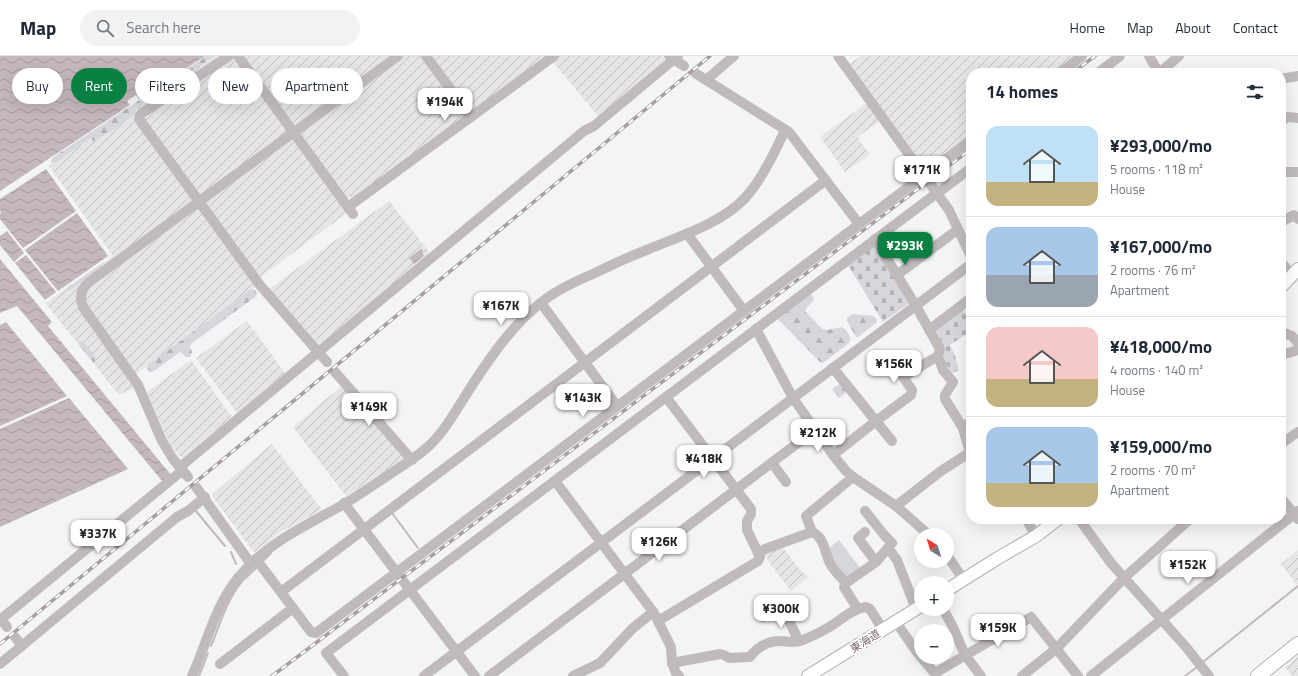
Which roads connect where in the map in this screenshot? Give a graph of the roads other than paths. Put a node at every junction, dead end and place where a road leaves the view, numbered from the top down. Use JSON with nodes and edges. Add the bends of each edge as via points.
{"nodes":[{"id":1,"x":229,"y":56,"type":"edge"},
{"id":2,"x":238,"y":56,"type":"edge"},
{"id":3,"x":398,"y":56,"type":"edge"},
{"id":4,"x":426,"y":56,"type":"edge"},
{"id":5,"x":554,"y":56,"type":"edge"},
{"id":6,"x":734,"y":56,"type":"edge"},
{"id":7,"x":838,"y":56,"type":"edge"},
{"id":8,"x":1082,"y":56,"type":"edge"},
{"id":9,"x":1120,"y":56,"type":"edge"},
{"id":10,"x":1149,"y":56,"type":"edge"},
{"id":11,"x":1179,"y":56,"type":"edge"},
{"id":12,"x":674,"y":57,"type":"edge"},
{"id":13,"x":684,"y":66,"type":"dead end"},
{"id":14,"x":1066,"y":68,"type":"edge"},
{"id":15,"x":1104,"y":68,"type":"edge"},
{"id":16,"x":1156,"y":68,"type":"edge"},
{"id":17,"x":1165,"y":68,"type":"edge"},
{"id":18,"x":695,"y":73,"type":"dead end"},
{"id":19,"x":1298,"y":76,"type":"edge"},
{"id":20,"x":1286,"y":78,"type":"edge"},
{"id":21,"x":706,"y":80,"type":"junction"},
{"id":22,"x":471,"y":117,"type":"junction"},
{"id":23,"x":1286,"y":118,"type":"edge"},
{"id":24,"x":1298,"y":118,"type":"edge"},
{"id":25,"x":785,"y":130,"type":"junction"},
{"id":26,"x":294,"y":132,"type":"junction"},
{"id":27,"x":966,"y":144,"type":"edge"},
{"id":28,"x":966,"y":172,"type":"edge"},
{"id":29,"x":1286,"y":172,"type":"edge"},
{"id":30,"x":1297,"y":172,"type":"dead end"},
{"id":31,"x":924,"y":175,"type":"junction"},
{"id":32,"x":826,"y":180,"type":"junction"},
{"id":33,"x":937,"y":193,"type":"junction"},
{"id":34,"x":199,"y":202,"type":"junction"},
{"id":35,"x":1298,"y":219,"type":"edge"},
{"id":36,"x":1286,"y":220,"type":"edge"},
{"id":37,"x":859,"y":224,"type":"junction"},
{"id":38,"x":959,"y":231,"type":"junction"},
{"id":39,"x":688,"y":233,"type":"junction"},
{"id":40,"x":875,"y":240,"type":"junction"},
{"id":41,"x":966,"y":246,"type":"edge"},
{"id":42,"x":1286,"y":266,"type":"edge"},
{"id":43,"x":711,"y":267,"type":"junction"},
{"id":44,"x":966,"y":268,"type":"edge"},
{"id":45,"x":1295,"y":272,"type":"edge"},
{"id":46,"x":897,"y":275,"type":"junction"},
{"id":47,"x":1286,"y":282,"type":"edge"},
{"id":48,"x":541,"y":302,"type":"junction"},
{"id":49,"x":966,"y":302,"type":"edge"},
{"id":50,"x":916,"y":306,"type":"junction"},
{"id":51,"x":744,"y":311,"type":"junction"},
{"id":52,"x":756,"y":329,"type":"junction"},
{"id":53,"x":929,"y":330,"type":"junction"},
{"id":54,"x":1286,"y":334,"type":"edge"},
{"id":55,"x":1298,"y":344,"type":"edge"},
{"id":56,"x":1298,"y":350,"type":"edge"},
{"id":57,"x":319,"y":351,"type":"junction"},
{"id":58,"x":1286,"y":354,"type":"edge"},
{"id":59,"x":938,"y":356,"type":"junction"},
{"id":60,"x":327,"y":362,"type":"dead end"},
{"id":61,"x":585,"y":362,"type":"junction"},
{"id":62,"x":833,"y":368,"type":"junction"},
{"id":63,"x":336,"y":372,"type":"dead end"},
{"id":64,"x":666,"y":397,"type":"junction"},
{"id":65,"x":793,"y":398,"type":"junction"},
{"id":66,"x":617,"y":406,"type":"junction"},
{"id":67,"x":876,"y":421,"type":"junction"},
{"id":68,"x":966,"y":425,"type":"edge"},
{"id":69,"x":963,"y":428,"type":"junction"},
{"id":70,"x":815,"y":430,"type":"junction"},
{"id":71,"x":1298,"y":432,"type":"edge"},
{"id":72,"x":966,"y":440,"type":"edge"},
{"id":73,"x":1286,"y":440,"type":"edge"},
{"id":74,"x":892,"y":441,"type":"dead end"},
{"id":75,"x":833,"y":455,"type":"junction"},
{"id":76,"x":966,"y":457,"type":"edge"},
{"id":77,"x":712,"y":459,"type":"junction"},
{"id":78,"x":412,"y":460,"type":"junction"},
{"id":79,"x":772,"y":463,"type":"junction"},
{"id":80,"x":184,"y":471,"type":"junction"},
{"id":81,"x":853,"y":477,"type":"junction"},
{"id":82,"x":555,"y":481,"type":"junction"},
{"id":83,"x":786,"y":482,"type":"dead end"},
{"id":84,"x":196,"y":487,"type":"dead end"},
{"id":85,"x":736,"y":490,"type":"junction"},
{"id":86,"x":205,"y":497,"type":"junction"},
{"id":87,"x":1286,"y":503,"type":"edge"},
{"id":88,"x":344,"y":504,"type":"junction"},
{"id":89,"x":896,"y":506,"type":"junction"},
{"id":90,"x":865,"y":511,"type":"dead end"},
{"id":91,"x":1297,"y":515,"type":"edge"},
{"id":92,"x":1286,"y":523,"type":"edge"},
{"id":93,"x":1029,"y":524,"type":"edge"},
{"id":94,"x":1052,"y":524,"type":"edge"},
{"id":95,"x":1082,"y":524,"type":"edge"},
{"id":96,"x":1184,"y":524,"type":"edge"},
{"id":97,"x":1285,"y":524,"type":"edge"},
{"id":98,"x":921,"y":528,"type":"edge"},
{"id":99,"x":364,"y":530,"type":"junction"},
{"id":100,"x":812,"y":532,"type":"junction"},
{"id":101,"x":865,"y":532,"type":"dead end"},
{"id":102,"x":1036,"y":536,"type":"junction"},
{"id":103,"x":601,"y":543,"type":"junction"},
{"id":104,"x":888,"y":548,"type":"junction"},
{"id":105,"x":758,"y":553,"type":"junction"},
{"id":106,"x":253,"y":561,"type":"junction"},
{"id":107,"x":876,"y":562,"type":"junction"},
{"id":108,"x":954,"y":565,"type":"edge"},
{"id":109,"x":397,"y":572,"type":"junction"},
{"id":110,"x":625,"y":574,"type":"junction"},
{"id":111,"x":1124,"y":578,"type":"junction"},
{"id":112,"x":964,"y":580,"type":"junction"},
{"id":113,"x":846,"y":583,"type":"junction"},
{"id":114,"x":954,"y":586,"type":"edge"},
{"id":115,"x":410,"y":590,"type":"junction"},
{"id":116,"x":281,"y":592,"type":"junction"},
{"id":117,"x":914,"y":596,"type":"edge"},
{"id":118,"x":293,"y":608,"type":"junction"},
{"id":119,"x":858,"y":608,"type":"junction"},
{"id":120,"x":914,"y":610,"type":"edge"},
{"id":121,"x":656,"y":616,"type":"junction"},
{"id":122,"x":947,"y":616,"type":"edge"},
{"id":123,"x":763,"y":617,"type":"dead end"},
{"id":124,"x":1161,"y":620,"type":"junction"},
{"id":125,"x":3,"y":622,"type":"edge"},
{"id":126,"x":896,"y":622,"type":"junction"},
{"id":127,"x":883,"y":630,"type":"junction"},
{"id":128,"x":15,"y":637,"type":"dead end"},
{"id":129,"x":799,"y":641,"type":"junction"},
{"id":130,"x":1298,"y":644,"type":"edge"},
{"id":131,"x":22,"y":646,"type":"junction"},
{"id":132,"x":914,"y":648,"type":"edge"},
{"id":133,"x":1056,"y":649,"type":"junction"},
{"id":134,"x":457,"y":652,"type":"junction"},
{"id":135,"x":965,"y":655,"type":"junction"},
{"id":136,"x":0,"y":664,"type":"edge"},
{"id":137,"x":220,"y":664,"type":"dead end"},
{"id":138,"x":927,"y":664,"type":"edge"},
{"id":139,"x":675,"y":672,"type":"edge"},
{"id":140,"x":578,"y":675,"type":"edge"},
{"id":141,"x":812,"y":675,"type":"edge"},
{"id":142,"x":936,"y":675,"type":"edge"},
{"id":143,"x":192,"y":676,"type":"edge"},
{"id":144,"x":344,"y":676,"type":"edge"},
{"id":145,"x":424,"y":676,"type":"edge"},
{"id":146,"x":475,"y":676,"type":"edge"},
{"id":147,"x":489,"y":676,"type":"edge"},
{"id":148,"x":981,"y":676,"type":"edge"},
{"id":149,"x":1022,"y":676,"type":"edge"},
{"id":150,"x":1078,"y":676,"type":"edge"},
{"id":151,"x":1091,"y":676,"type":"edge"},
{"id":152,"x":1209,"y":676,"type":"edge"},
{"id":153,"x":1258,"y":676,"type":"edge"}],
"edges":[{"from":1,"to":34,"type":"street","via":[[142,113],[139,119]]},
{"from":2,"to":26,"type":"street"},
{"from":3,"to":26,"type":"street"},
{"from":4,"to":22,"type":"street"},
{"from":5,"to":22,"type":"street"},
{"from":6,"to":21,"type":"street"},
{"from":7,"to":31,"type":"street"},
{"from":8,"to":14,"type":"street"},
{"from":9,"to":15,"type":"street"},
{"from":10,"to":16,"type":"street"},
{"from":11,"to":17,"type":"street"},
{"from":12,"to":13,"type":"street"},
{"from":12,"to":57,"type":"street","via":[[594,126],[584,131]]},
{"from":18,"to":21,"type":"street"},
{"from":19,"to":20,"type":"street"},
{"from":21,"to":25,"type":"street"},
{"from":22,"to":26,"type":"street","via":[[350,210]]},
{"from":23,"to":24,"type":"street"},
{"from":25,"to":32,"type":"street"},
{"from":25,"to":39,"type":"street","via":[[745,198],[722,216]]},
{"from":26,"to":34,"type":"street"},
{"from":27,"to":31,"type":"street"},
{"from":28,"to":33,"type":"street"},
{"from":29,"to":30,"type":"street"},
{"from":31,"to":33,"type":"street"},
{"from":31,"to":37,"type":"street"},
{"from":32,"to":37,"type":"street"},
{"from":32,"to":43,"type":"street"},
{"from":33,"to":38,"type":"street"},
{"from":33,"to":40,"type":"street"},
{"from":34,"to":57,"type":"street","via":[[265,291]]},
{"from":34,"to":80,"type":"street","via":[[89,282],[80,295],[83,307],[141,390],[162,441]]},
{"from":35,"to":36,"type":"street","via":[[1294,216]]},
{"from":37,"to":51,"type":"street"},
{"from":38,"to":41,"type":"street"},
{"from":38,"to":46,"type":"street"},
{"from":39,"to":43,"type":"street"},
{"from":39,"to":48,"type":"street","via":[[563,288]]},
{"from":40,"to":46,"type":"street"},
{"from":40,"to":52,"type":"street"},
{"from":42,"to":45,"type":"street"},
{"from":43,"to":51,"type":"street"},
{"from":43,"to":61,"type":"street"},
{"from":44,"to":50,"type":"street"},
{"from":45,"to":47,"type":"main road"},
{"from":46,"to":50,"type":"street"},
{"from":48,"to":61,"type":"street"},
{"from":48,"to":78,"type":"street","via":[[502,342],[441,432]]},
{"from":49,"to":53,"type":"street"},
{"from":50,"to":53,"type":"street"},
{"from":50,"to":62,"type":"street"},
{"from":51,"to":66,"type":"street"},
{"from":52,"to":64,"type":"street"},
{"from":52,"to":65,"type":"street"},
{"from":53,"to":59,"type":"street","via":[[940,348]]},
{"from":54,"to":55,"type":"street","via":[[1292,336]]},
{"from":56,"to":58,"type":"street"},
{"from":57,"to":60,"type":"street"},
{"from":57,"to":80,"type":"street"},
{"from":59,"to":67,"type":"street","via":[[903,377],[912,390],[911,395]]},
{"from":59,"to":69,"type":"street","via":[[953,382],[945,399]]},
{"from":61,"to":66,"type":"street"},
{"from":61,"to":99,"type":"street"},
{"from":62,"to":65,"type":"street"},
{"from":62,"to":67,"type":"street"},
{"from":63,"to":78,"type":"street"},
{"from":64,"to":77,"type":"street"},
{"from":64,"to":82,"type":"street"},
{"from":65,"to":70,"type":"street"},
{"from":65,"to":77,"type":"street"},
{"from":66,"to":109,"type":"street"},
{"from":67,"to":74,"type":"street"},
{"from":67,"to":75,"type":"street"},
{"from":68,"to":69,"type":"street"},
{"from":69,"to":72,"type":"street"},
{"from":70,"to":75,"type":"street"},
{"from":70,"to":79,"type":"street"},
{"from":71,"to":73,"type":"street"},
{"from":75,"to":81,"type":"street"},
{"from":76,"to":89,"type":"street","via":[[940,470]]},
{"from":77,"to":85,"type":"street"},
{"from":77,"to":103,"type":"street"},
{"from":78,"to":88,"type":"street"},
{"from":79,"to":83,"type":"street"},
{"from":79,"to":85,"type":"street"},
{"from":80,"to":125,"type":"street"},
{"from":81,"to":89,"type":"street"},
{"from":81,"to":100,"type":"street","via":[[806,516]]},
{"from":82,"to":103,"type":"street"},
{"from":82,"to":115,"type":"street"},
{"from":84,"to":86,"type":"street"},
{"from":85,"to":105,"type":"street","via":[[751,509],[746,530]]},
{"from":85,"to":110,"type":"street"},
{"from":86,"to":106,"type":"street","via":[[225,529]]},
{"from":86,"to":131,"type":"street","via":[[177,517]]},
{"from":87,"to":91,"type":"street"},
{"from":88,"to":99,"type":"street"},
{"from":88,"to":106,"type":"street","via":[[283,538]]},
{"from":89,"to":98,"type":"street"},
{"from":90,"to":104,"type":"street","via":[[892,543]]},
{"from":91,"to":92,"type":"street"},
{"from":93,"to":102,"type":"street"},
{"from":94,"to":102,"type":"main road"},
{"from":95,"to":111,"type":"street","via":[[1106,558]]},
{"from":96,"to":111,"type":"street"},
{"from":97,"to":124,"type":"street"},
{"from":99,"to":109,"type":"street"},
{"from":99,"to":116,"type":"street"},
{"from":100,"to":105,"type":"street"},
{"from":100,"to":113,"type":"street","via":[[824,544],[831,565]]},
{"from":101,"to":107,"type":"street","via":[[858,538]]},
{"from":102,"to":112,"type":"main road"},
{"from":103,"to":110,"type":"street"},
{"from":103,"to":134,"type":"street"},
{"from":104,"to":107,"type":"street"},
{"from":104,"to":117,"type":"street","via":[[897,560]]},
{"from":105,"to":121,"type":"street","via":[[758,561]]},
{"from":106,"to":116,"type":"street"},
{"from":106,"to":143,"type":"street","via":[[231,586],[221,604]]},
{"from":107,"to":113,"type":"street"},
{"from":108,"to":112,"type":"street"},
{"from":109,"to":115,"type":"street"},
{"from":109,"to":118,"type":"street","via":[[316,633],[311,632]]},
{"from":110,"to":121,"type":"street"},
{"from":110,"to":147,"type":"street"},
{"from":111,"to":124,"type":"street"},
{"from":111,"to":133,"type":"street"},
{"from":112,"to":114,"type":"main road"},
{"from":113,"to":119,"type":"street","via":[[844,587]]},
{"from":115,"to":134,"type":"street"},
{"from":115,"to":144,"type":"street","via":[[326,653]]},
{"from":116,"to":118,"type":"street"},
{"from":118,"to":137,"type":"street"},
{"from":119,"to":127,"type":"street","via":[[868,608]]},
{"from":119,"to":129,"type":"street","via":[[830,626]]},
{"from":120,"to":126,"type":"main road","name":"東海道"},
{"from":121,"to":139,"type":"street","via":[[671,647]]},
{"from":121,"to":140,"type":"street","via":[[633,628],[600,663]]},
{"from":122,"to":135,"type":"street"},
{"from":123,"to":129,"type":"street","via":[[779,605]]},
{"from":124,"to":151,"type":"street"},
{"from":124,"to":152,"type":"street"},
{"from":126,"to":127,"type":"main road","name":"東海道"},
{"from":126,"to":132,"type":"street"},
{"from":127,"to":141,"type":"main road","name":"東海道"},
{"from":128,"to":131,"type":"street"},
{"from":129,"to":139,"type":"street","via":[[770,642],[750,657],[729,658],[720,654]]},
{"from":130,"to":153,"type":"highway"},
{"from":131,"to":136,"type":"street"},
{"from":133,"to":135,"type":"street","via":[[1031,617]]},
{"from":133,"to":149,"type":"street"},
{"from":133,"to":150,"type":"street"},
{"from":134,"to":145,"type":"street"},
{"from":134,"to":146,"type":"street"},
{"from":135,"to":142,"type":"street"},
{"from":135,"to":148,"type":"street"},
{"from":138,"to":142,"type":"street"}]}
